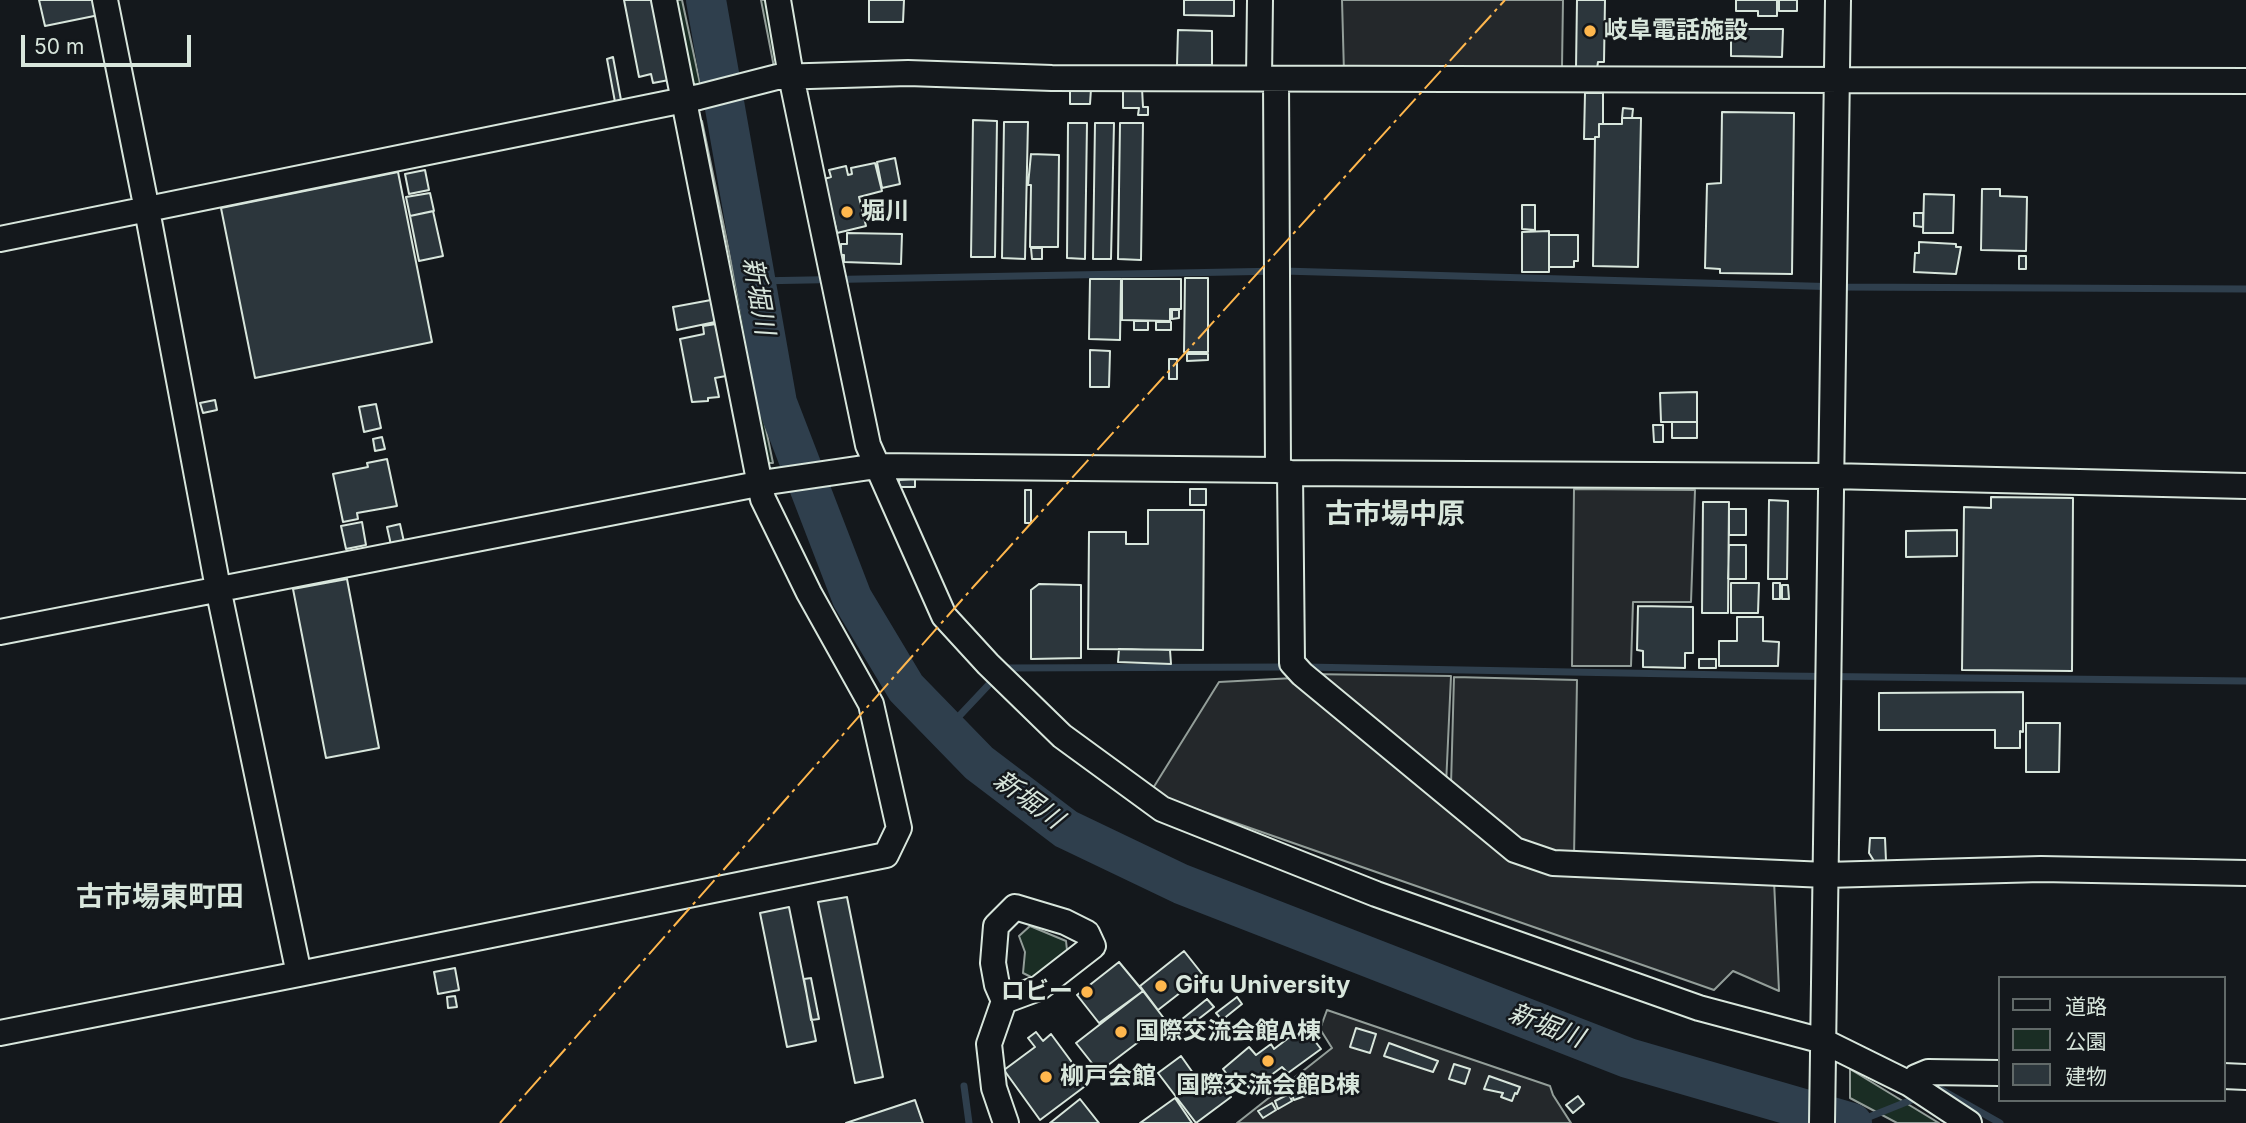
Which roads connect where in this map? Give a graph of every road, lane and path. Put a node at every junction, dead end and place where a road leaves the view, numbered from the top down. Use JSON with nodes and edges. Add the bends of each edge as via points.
{"nodes":[{"id":1,"x":105,"y":0,"type":"edge"},
{"id":2,"x":664,"y":0,"type":"edge"},
{"id":3,"x":778,"y":0,"type":"edge"},
{"id":4,"x":1259,"y":0,"type":"edge"},
{"id":5,"x":1838,"y":0,"type":"edge"},
{"id":6,"x":784,"y":77,"type":"junction"},
{"id":7,"x":1268,"y":79,"type":"junction"},
{"id":8,"x":2246,"y":81,"type":"edge"},
{"id":9,"x":1838,"y":82,"type":"junction"},
{"id":10,"x":691,"y":99,"type":"junction"},
{"id":11,"x":147,"y":210,"type":"junction"},
{"id":12,"x":0,"y":239,"type":"edge"},
{"id":13,"x":871,"y":467,"type":"junction"},
{"id":14,"x":1284,"y":471,"type":"junction"},
{"id":15,"x":1830,"y":476,"type":"junction"},
{"id":16,"x":764,"y":484,"type":"junction"},
{"id":17,"x":2246,"y":486,"type":"edge"},
{"id":18,"x":218,"y":588,"type":"junction"},
{"id":19,"x":0,"y":632,"type":"edge"},
{"id":20,"x":2246,"y":873,"type":"edge"},
{"id":21,"x":1826,"y":875,"type":"junction"},
{"id":22,"x":299,"y":974,"type":"junction"},
{"id":23,"x":1004,"y":1001,"type":"dead end"},
{"id":24,"x":0,"y":1033,"type":"edge"},
{"id":25,"x":1822,"y":1047,"type":"junction"},
{"id":26,"x":1997,"y":1073,"type":"edge"},
{"id":27,"x":2225,"y":1076,"type":"edge"},
{"id":28,"x":2246,"y":1077,"type":"edge"},
{"id":29,"x":1910,"y":1084,"type":"junction"},
{"id":30,"x":1006,"y":1123,"type":"edge"},
{"id":31,"x":1822,"y":1123,"type":"edge"},
{"id":32,"x":1969,"y":1123,"type":"edge"}],
"edges":[{"from":1,"to":11,"type":"street"},
{"from":2,"to":10,"type":"street"},
{"from":3,"to":6,"type":"street"},
{"from":4,"to":7,"type":"street"},
{"from":5,"to":9,"type":"street"},
{"from":6,"to":7,"type":"street","via":[[908,72]]},
{"from":6,"to":10,"type":"street"},
{"from":6,"to":13,"type":"street"},
{"from":7,"to":9,"type":"street"},
{"from":7,"to":14,"type":"street"},
{"from":8,"to":9,"type":"street"},
{"from":9,"to":15,"type":"street"},
{"from":10,"to":11,"type":"street"},
{"from":10,"to":16,"type":"street"},
{"from":11,"to":12,"type":"street"},
{"from":11,"to":18,"type":"street"},
{"from":13,"to":14,"type":"street"},
{"from":13,"to":16,"type":"street"},
{"from":13,"to":25,"type":"street","via":[[944,616],[1062,736],[1162,809],[1377,894]]},
{"from":14,"to":15,"type":"street"},
{"from":14,"to":21,"type":"street","via":[[1292,663],[1515,850],[1553,863]]},
{"from":15,"to":17,"type":"street"},
{"from":15,"to":21,"type":"street"},
{"from":16,"to":18,"type":"street"},
{"from":16,"to":22,"type":"street","via":[[764,499],[809,593],[871,704],[899,828],[886,855]]},
{"from":18,"to":19,"type":"street"},
{"from":18,"to":22,"type":"street"},
{"from":20,"to":21,"type":"street","via":[[2041,869]]},
{"from":21,"to":25,"type":"street"},
{"from":22,"to":24,"type":"street"},
{"from":23,"to":30,"type":"street","via":[[989,1044],[994,1088]]},
{"from":25,"to":29,"type":"street"},
{"from":25,"to":31,"type":"street"},
{"from":26,"to":29,"type":"street","via":[[1928,1072]]},
{"from":27,"to":28,"type":"street"},
{"from":29,"to":32,"type":"street"}]}
